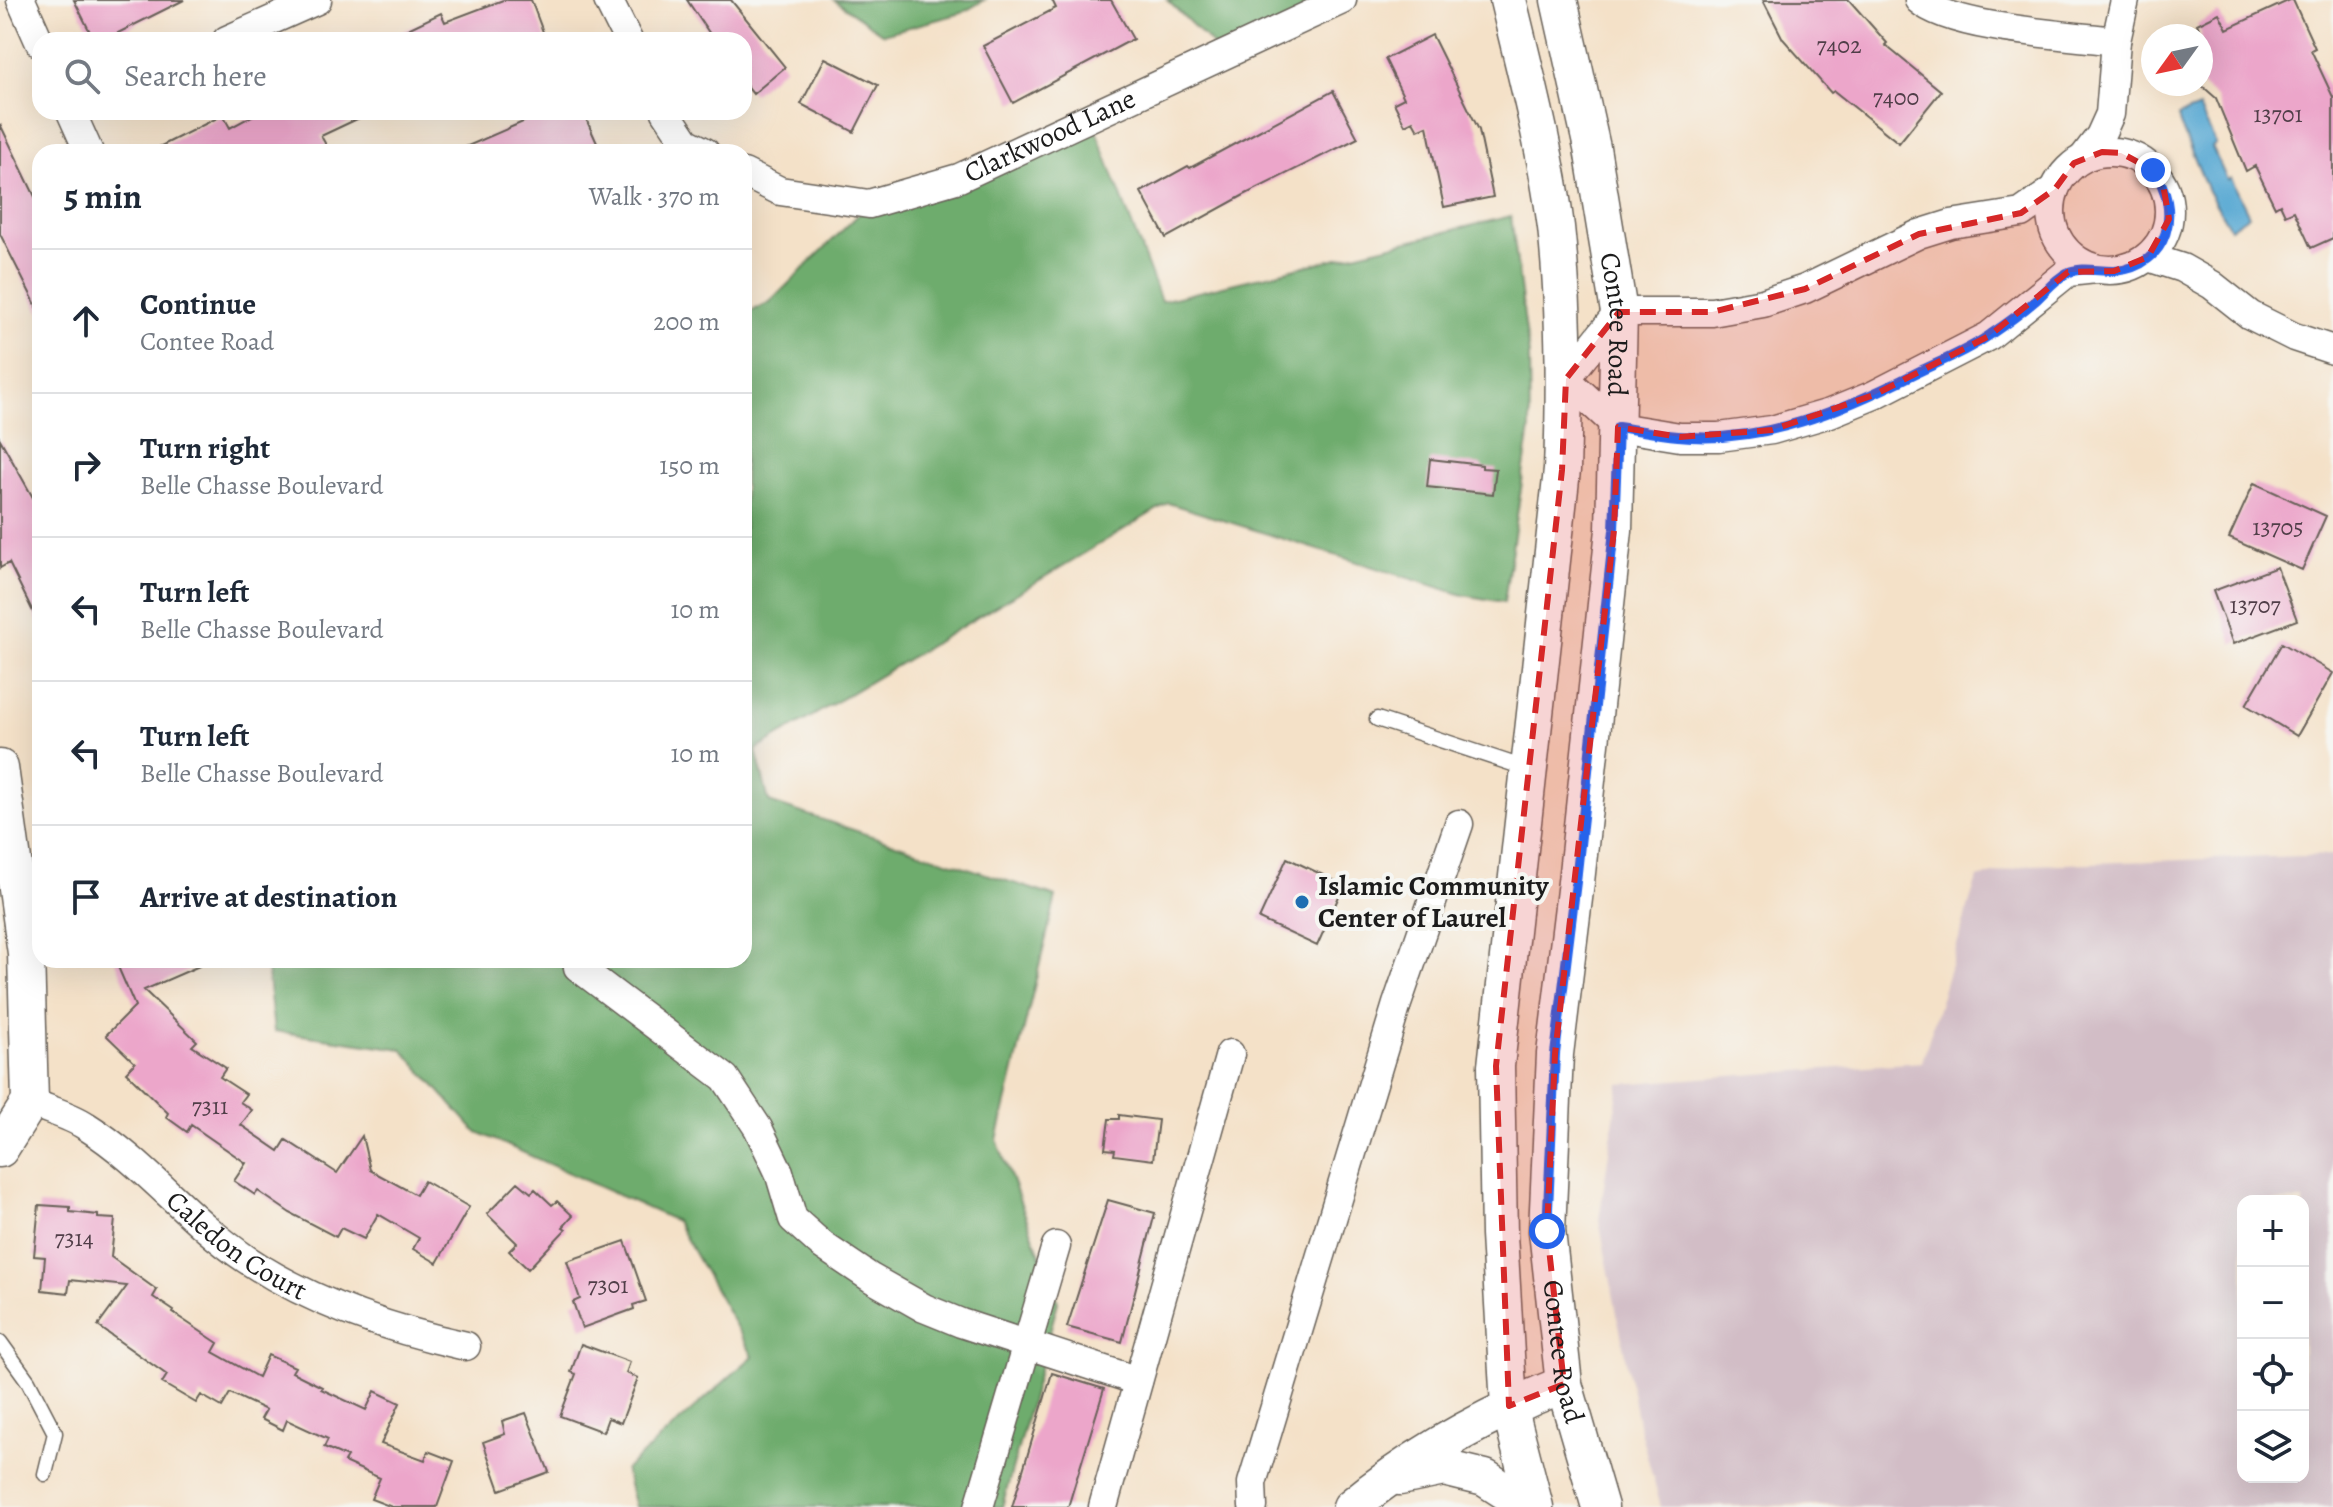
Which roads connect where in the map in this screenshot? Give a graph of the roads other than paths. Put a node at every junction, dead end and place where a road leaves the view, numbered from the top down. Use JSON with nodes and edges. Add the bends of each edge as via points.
{"nodes":[{"id":1,"x":21,"y":0,"type":"edge"},
{"id":2,"x":317,"y":0,"type":"edge"},
{"id":3,"x":608,"y":0,"type":"edge"},
{"id":4,"x":1342,"y":0,"type":"edge"},
{"id":5,"x":1508,"y":0,"type":"edge"},
{"id":6,"x":1559,"y":0,"type":"edge"},
{"id":7,"x":1919,"y":0,"type":"edge"},
{"id":8,"x":2125,"y":0,"type":"edge"},
{"id":9,"x":35,"y":32,"type":"edge"},
{"id":10,"x":245,"y":32,"type":"edge"},
{"id":11,"x":624,"y":32,"type":"edge"},
{"id":12,"x":2116,"y":41,"type":"junction"},
{"id":13,"x":2114,"y":86,"type":"junction"},
{"id":14,"x":75,"y":120,"type":"edge"},
{"id":15,"x":671,"y":120,"type":"edge"},
{"id":16,"x":85,"y":144,"type":"edge"},
{"id":17,"x":685,"y":144,"type":"edge"},
{"id":18,"x":2084,"y":157,"type":"junction"},
{"id":19,"x":2139,"y":159,"type":"junction"},
{"id":20,"x":752,"y":177,"type":"edge"},
{"id":21,"x":2055,"y":189,"type":"junction"},
{"id":22,"x":2156,"y":246,"type":"junction"},
{"id":23,"x":2096,"y":269,"type":"junction"},
{"id":24,"x":1619,"y":312,"type":"junction"},
{"id":25,"x":2333,"y":350,"type":"edge"},
{"id":26,"x":1566,"y":379,"type":"junction"},
{"id":27,"x":1618,"y":427,"type":"junction"},
{"id":28,"x":1377,"y":719,"type":"dead end"},
{"id":29,"x":0,"y":768,"type":"edge"},
{"id":30,"x":1528,"y":769,"type":"junction"},
{"id":31,"x":1459,"y":824,"type":"dead end"},
{"id":32,"x":579,"y":968,"type":"edge"},
{"id":33,"x":1230,"y":1054,"type":"dead end"},
{"id":34,"x":30,"y":1102,"type":"junction"},
{"id":35,"x":0,"y":1149,"type":"edge"},
{"id":36,"x":1056,"y":1246,"type":"dead end"},
{"id":37,"x":0,"y":1342,"type":"edge"},
{"id":38,"x":1027,"y":1344,"type":"junction"},
{"id":39,"x":466,"y":1346,"type":"dead end"},
{"id":40,"x":1138,"y":1381,"type":"junction"},
{"id":41,"x":1564,"y":1384,"type":"junction"},
{"id":42,"x":1509,"y":1406,"type":"junction"},
{"id":43,"x":45,"y":1474,"type":"dead end"},
{"id":44,"x":1383,"y":1481,"type":"junction"},
{"id":45,"x":979,"y":1507,"type":"edge"},
{"id":46,"x":1103,"y":1507,"type":"edge"},
{"id":47,"x":1253,"y":1507,"type":"edge"},
{"id":48,"x":1351,"y":1507,"type":"edge"},
{"id":49,"x":1532,"y":1507,"type":"edge"},
{"id":50,"x":1600,"y":1507,"type":"edge"}],
"edges":[{"from":1,"to":9,"type":"street"},
{"from":2,"to":10,"type":"street"},
{"from":3,"to":11,"type":"street"},
{"from":4,"to":20,"type":"street","name":"Clarkwood Lane","via":[[959,178],[869,204],[780,191]]},
{"from":5,"to":26,"type":"street","name":"Contee Road","via":[[1555,223]]},
{"from":6,"to":24,"type":"street","name":"Contee Road","via":[[1592,148]]},
{"from":7,"to":12,"type":"street","via":[[1964,21]]},
{"from":8,"to":12,"type":"street"},
{"from":12,"to":13,"type":"street"},
{"from":13,"to":18,"type":"street","via":[[2110,114]]},
{"from":13,"to":19,"type":"street","via":[[2121,126]]},
{"from":14,"to":16,"type":"street"},
{"from":15,"to":17,"type":"street"},
{"from":18,"to":19,"type":"street","via":[[2102,152]]},
{"from":18,"to":21,"type":"street","via":[[2065,172]]},
{"from":19,"to":22,"type":"street","via":[[2163,184],[2169,201],[2169,219]]},
{"from":21,"to":23,"type":"street","via":[[2050,209],[2062,247]]},
{"from":21,"to":24,"type":"street","via":[[2021,213],[1919,234],[1805,289],[1763,303],[1712,312]]},
{"from":22,"to":23,"type":"street","via":[[2132,267]]},
{"from":22,"to":25,"type":"street","via":[[2250,315]]},
{"from":23,"to":27,"type":"street","via":[[2068,272],[1989,336],[1830,413],[1772,430],[1719,437]]},
{"from":24,"to":26,"type":"street"},
{"from":24,"to":27,"type":"street","name":"Contee Road"},
{"from":26,"to":27,"type":"street"},
{"from":26,"to":30,"type":"street","name":"Contee Road","via":[[1562,470]]},
{"from":27,"to":41,"type":"street","name":"Contee Road","via":[[1614,530],[1555,1054],[1547,1231]]},
{"from":28,"to":30,"type":"lane"},
{"from":29,"to":34,"type":"street","via":[[26,953]]},
{"from":30,"to":42,"type":"street","name":"Contee Road","via":[[1496,1066]]},
{"from":31,"to":47,"type":"street","via":[[1397,1004],[1252,1483]]},
{"from":32,"to":38,"type":"street","via":[[725,1078],[779,1172],[793,1219],[822,1245],[924,1308]]},
{"from":33,"to":40,"type":"street"},
{"from":34,"to":35,"type":"street"},
{"from":34,"to":39,"type":"street","name":"Caledon Court","via":[[85,1124],[244,1258],[307,1295],[408,1333]]},
{"from":36,"to":38,"type":"street"},
{"from":37,"to":43,"type":"lane","via":[[55,1433]]},
{"from":38,"to":40,"type":"street"},
{"from":38,"to":45,"type":"street"},
{"from":40,"to":46,"type":"street"},
{"from":41,"to":42,"type":"street"},
{"from":41,"to":50,"type":"street","name":"Contee Road"},
{"from":42,"to":44,"type":"street"},
{"from":42,"to":49,"type":"street","name":"Contee Road"},
{"from":44,"to":48,"type":"street"},
{"from":44,"to":49,"type":"street","via":[[1444,1468],[1485,1478]]}]}
